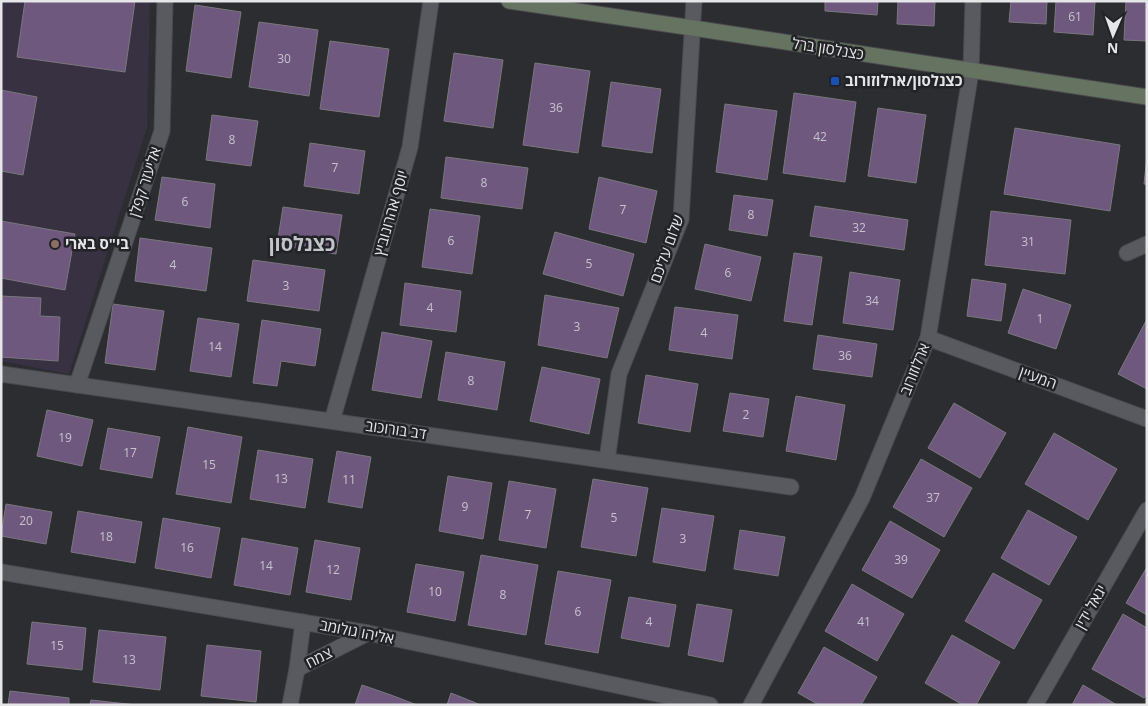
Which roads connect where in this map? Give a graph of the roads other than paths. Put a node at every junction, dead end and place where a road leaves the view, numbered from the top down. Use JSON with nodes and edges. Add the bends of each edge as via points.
{"nodes":[{"id":1,"x":166,"y":1,"type":"edge"},
{"id":2,"x":431,"y":1,"type":"edge"},
{"id":3,"x":509,"y":1,"type":"edge"},
{"id":4,"x":694,"y":1,"type":"edge"},
{"id":5,"x":973,"y":1,"type":"edge"},
{"id":6,"x":693,"y":28,"type":"junction"},
{"id":7,"x":970,"y":71,"type":"junction"},
{"id":8,"x":1147,"y":98,"type":"edge"},
{"id":9,"x":1147,"y":244,"type":"edge"},
{"id":10,"x":1127,"y":253,"type":"dead end"},
{"id":11,"x":928,"y":338,"type":"junction"},
{"id":12,"x":1,"y":374,"type":"edge"},
{"id":13,"x":77,"y":385,"type":"junction"},
{"id":14,"x":1147,"y":419,"type":"edge"},
{"id":15,"x":332,"y":421,"type":"junction"},
{"id":16,"x":607,"y":460,"type":"junction"},
{"id":17,"x":791,"y":487,"type":"dead end"},
{"id":18,"x":1147,"y":510,"type":"edge"},
{"id":19,"x":1,"y":572,"type":"edge"},
{"id":20,"x":303,"y":622,"type":"junction"},
{"id":21,"x":368,"y":633,"type":"junction"},
{"id":22,"x":297,"y":669,"type":"junction"},
{"id":23,"x":290,"y":705,"type":"edge"},
{"id":24,"x":710,"y":705,"type":"edge"},
{"id":25,"x":751,"y":705,"type":"edge"},
{"id":26,"x":1035,"y":705,"type":"edge"}],
"edges":[{"from":1,"to":13,"type":"street","name":"אליעזר קפלן","via":[[162,131]]},
{"from":2,"to":15,"type":"street","name":"יוסף אהרונוביץ","via":[[410,147]]},
{"from":3,"to":6,"type":"street","name":"כצנלסון ברל"},
{"from":4,"to":6,"type":"street","name":"שלום עליכם"},
{"from":5,"to":7,"type":"street","name":"ארלוזורוב"},
{"from":6,"to":7,"type":"street","name":"כצנלסון ברל"},
{"from":6,"to":16,"type":"street","name":"שלום עליכם","via":[[682,219],[619,374]]},
{"from":7,"to":8,"type":"street","name":"כצנלסון ברל"},
{"from":7,"to":11,"type":"street","name":"ארלוזורוב"},
{"from":9,"to":10,"type":"street"},
{"from":11,"to":14,"type":"street","name":"המעיין"},
{"from":11,"to":25,"type":"street","name":"ארלוזורוב","via":[[862,498]]},
{"from":12,"to":13,"type":"street","name":"דב בורוכוב"},
{"from":13,"to":15,"type":"street","name":"דב בורוכוב"},
{"from":15,"to":16,"type":"street","name":"דב בורוכוב"},
{"from":16,"to":17,"type":"street","name":"דב בורוכוב"},
{"from":18,"to":26,"type":"street","name":"יגאל ידין"},
{"from":19,"to":20,"type":"street","name":"אליהו גולומב"},
{"from":20,"to":21,"type":"street","name":"אליהו גולומב"},
{"from":20,"to":22,"type":"street","name":"צמח"},
{"from":21,"to":22,"type":"street","name":"צמח"},
{"from":21,"to":24,"type":"street","name":"אליהו גולומב"},
{"from":22,"to":23,"type":"street","name":"צמח"}]}
